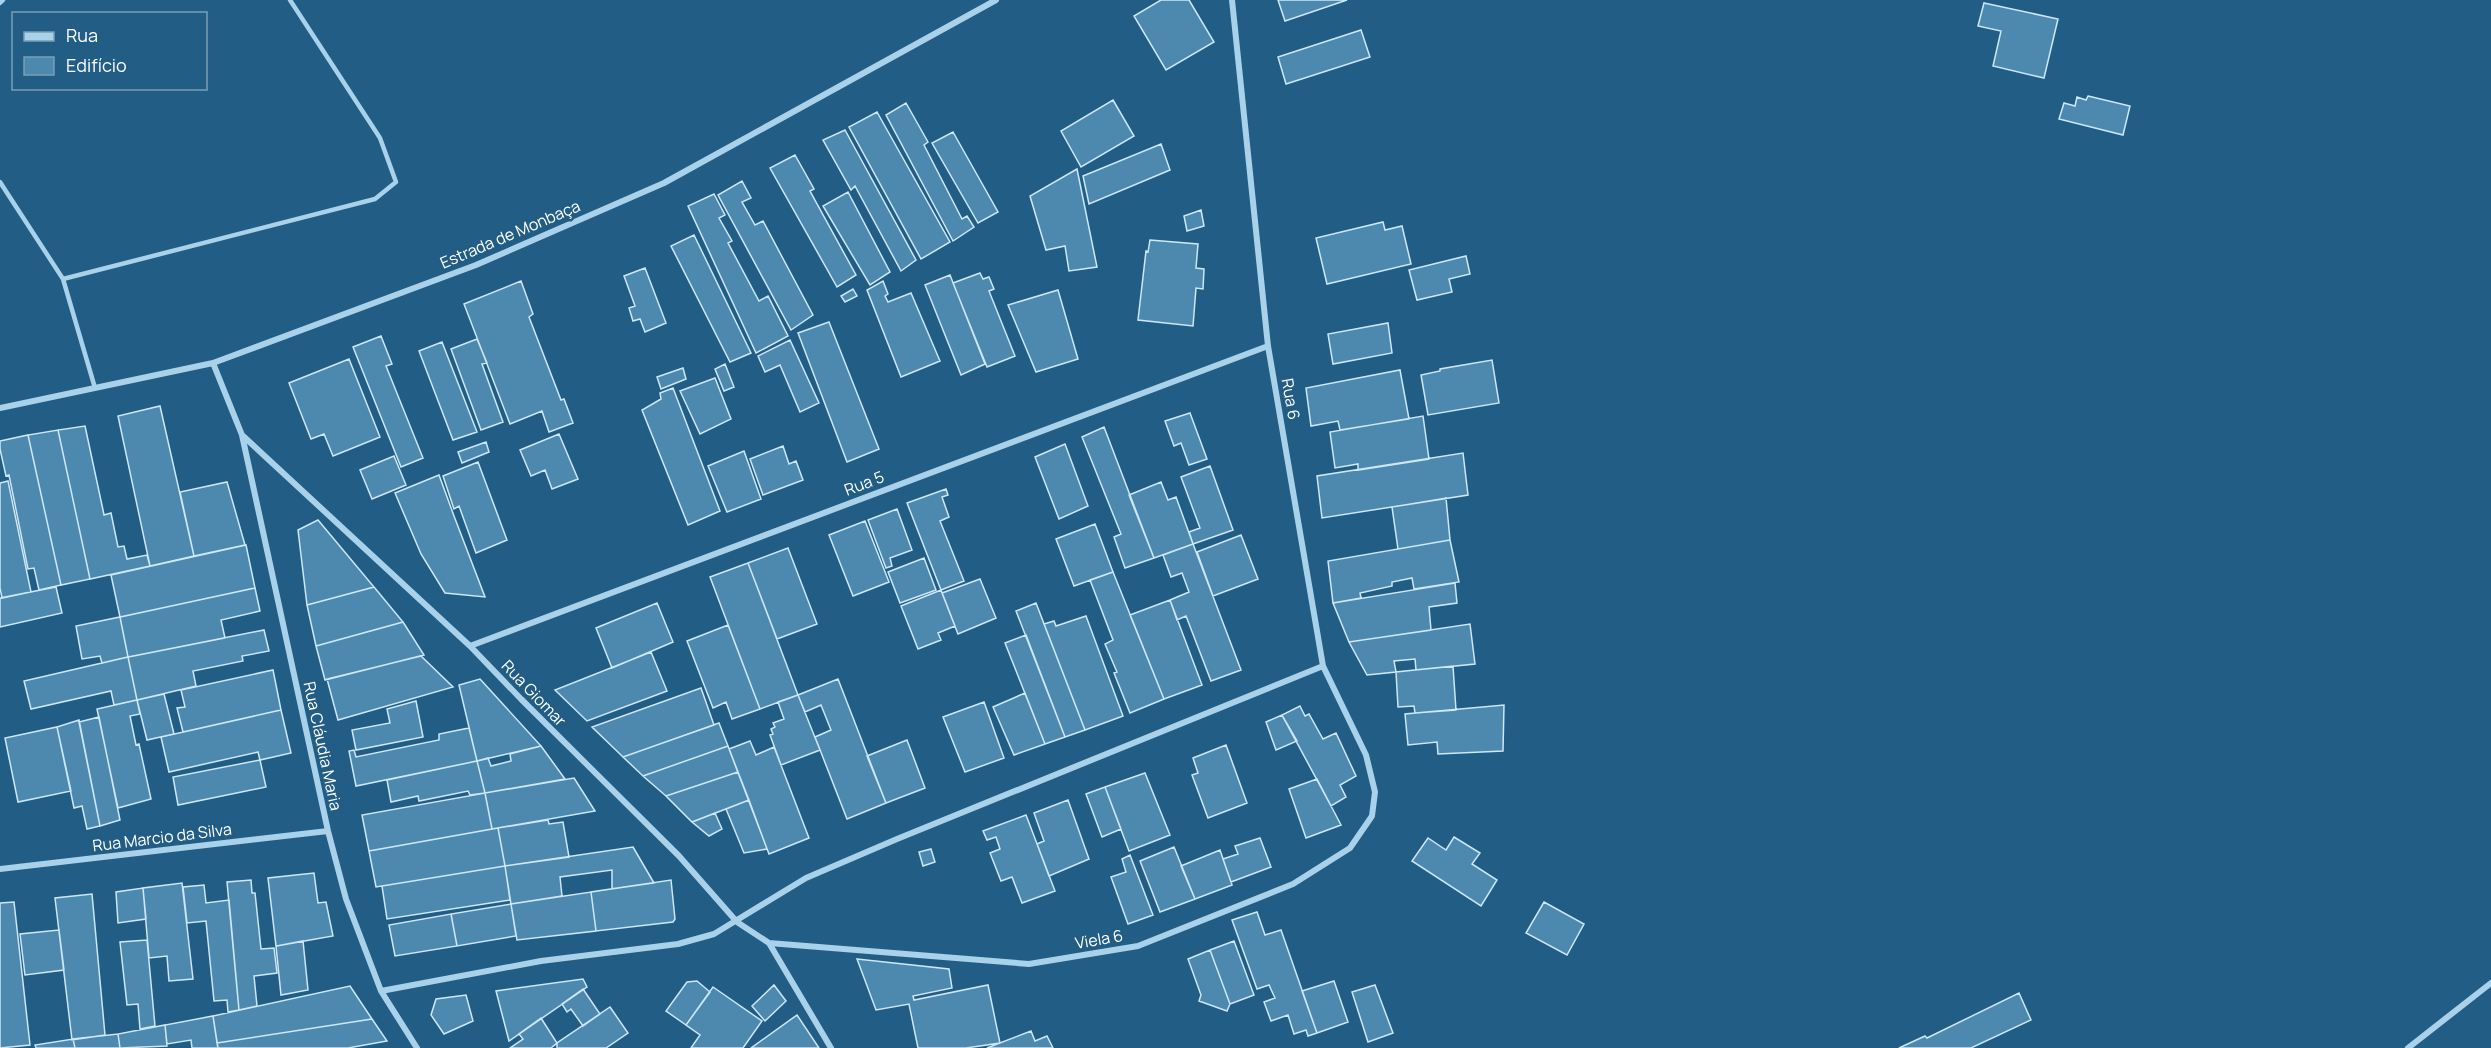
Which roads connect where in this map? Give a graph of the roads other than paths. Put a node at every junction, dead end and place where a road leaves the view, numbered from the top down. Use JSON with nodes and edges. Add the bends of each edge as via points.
{"nodes":[{"id":1,"x":290,"y":0,"type":"edge"},
{"id":2,"x":996,"y":0,"type":"edge"},
{"id":3,"x":1232,"y":0,"type":"edge"},
{"id":4,"x":0,"y":182,"type":"edge"},
{"id":5,"x":63,"y":279,"type":"junction"},
{"id":6,"x":1268,"y":346,"type":"junction"},
{"id":7,"x":213,"y":363,"type":"junction"},
{"id":8,"x":95,"y":388,"type":"junction"},
{"id":9,"x":0,"y":408,"type":"edge"},
{"id":10,"x":242,"y":435,"type":"junction"},
{"id":11,"x":470,"y":646,"type":"junction"},
{"id":12,"x":1323,"y":666,"type":"junction"},
{"id":13,"x":1375,"y":792,"type":"joint"},
{"id":14,"x":328,"y":831,"type":"junction"},
{"id":15,"x":0,"y":869,"type":"edge"},
{"id":16,"x":736,"y":922,"type":"junction"},
{"id":17,"x":769,"y":943,"type":"junction"},
{"id":18,"x":2491,"y":983,"type":"edge"},
{"id":19,"x":381,"y":991,"type":"junction"},
{"id":20,"x":417,"y":1048,"type":"edge"},
{"id":21,"x":831,"y":1048,"type":"edge"},
{"id":22,"x":2408,"y":1048,"type":"edge"}],
"edges":[{"from":1,"to":5,"type":"lane","via":[[380,138],[396,182],[375,199]]},
{"from":2,"to":7,"type":"street","name":"Estrada de Monbaça","via":[[664,183],[476,265]]},
{"from":3,"to":6,"type":"street","name":"Rua 6"},
{"from":4,"to":5,"type":"lane"},
{"from":5,"to":8,"type":"lane"},
{"from":6,"to":11,"type":"street","name":"Rua 5"},
{"from":6,"to":12,"type":"street","name":"Rua 6"},
{"from":7,"to":8,"type":"street","name":"Estrada de Monbaça"},
{"from":7,"to":10,"type":"street","name":"Rua Giomar"},
{"from":8,"to":9,"type":"street","name":"Estrada de Monbaça"},
{"from":10,"to":11,"type":"street","name":"Rua Giomar"},
{"from":10,"to":14,"type":"street","name":"Rua Cláudia Maria"},
{"from":11,"to":16,"type":"street","name":"Rua Giomar","via":[[679,856]]},
{"from":12,"to":13,"type":"street","name":"Rua 6","via":[[1366,755]]},
{"from":12,"to":16,"type":"street","via":[[806,878]]},
{"from":13,"to":17,"type":"street","name":"Viela 6","via":[[1372,816],[1350,848],[1293,884],[1138,946],[1029,964]]},
{"from":14,"to":15,"type":"street","name":"Rua Marcio da Silva"},
{"from":14,"to":19,"type":"street","name":"Rua Cláudia Maria","via":[[346,899]]},
{"from":16,"to":17,"type":"street","name":"Rua Giomar"},
{"from":16,"to":19,"type":"street","via":[[714,934],[678,944],[542,962]]},
{"from":17,"to":21,"type":"street","name":"Rua Giomar"},
{"from":18,"to":22,"type":"street"},
{"from":19,"to":20,"type":"street","name":"Rua Cláudia Maria"}]}
